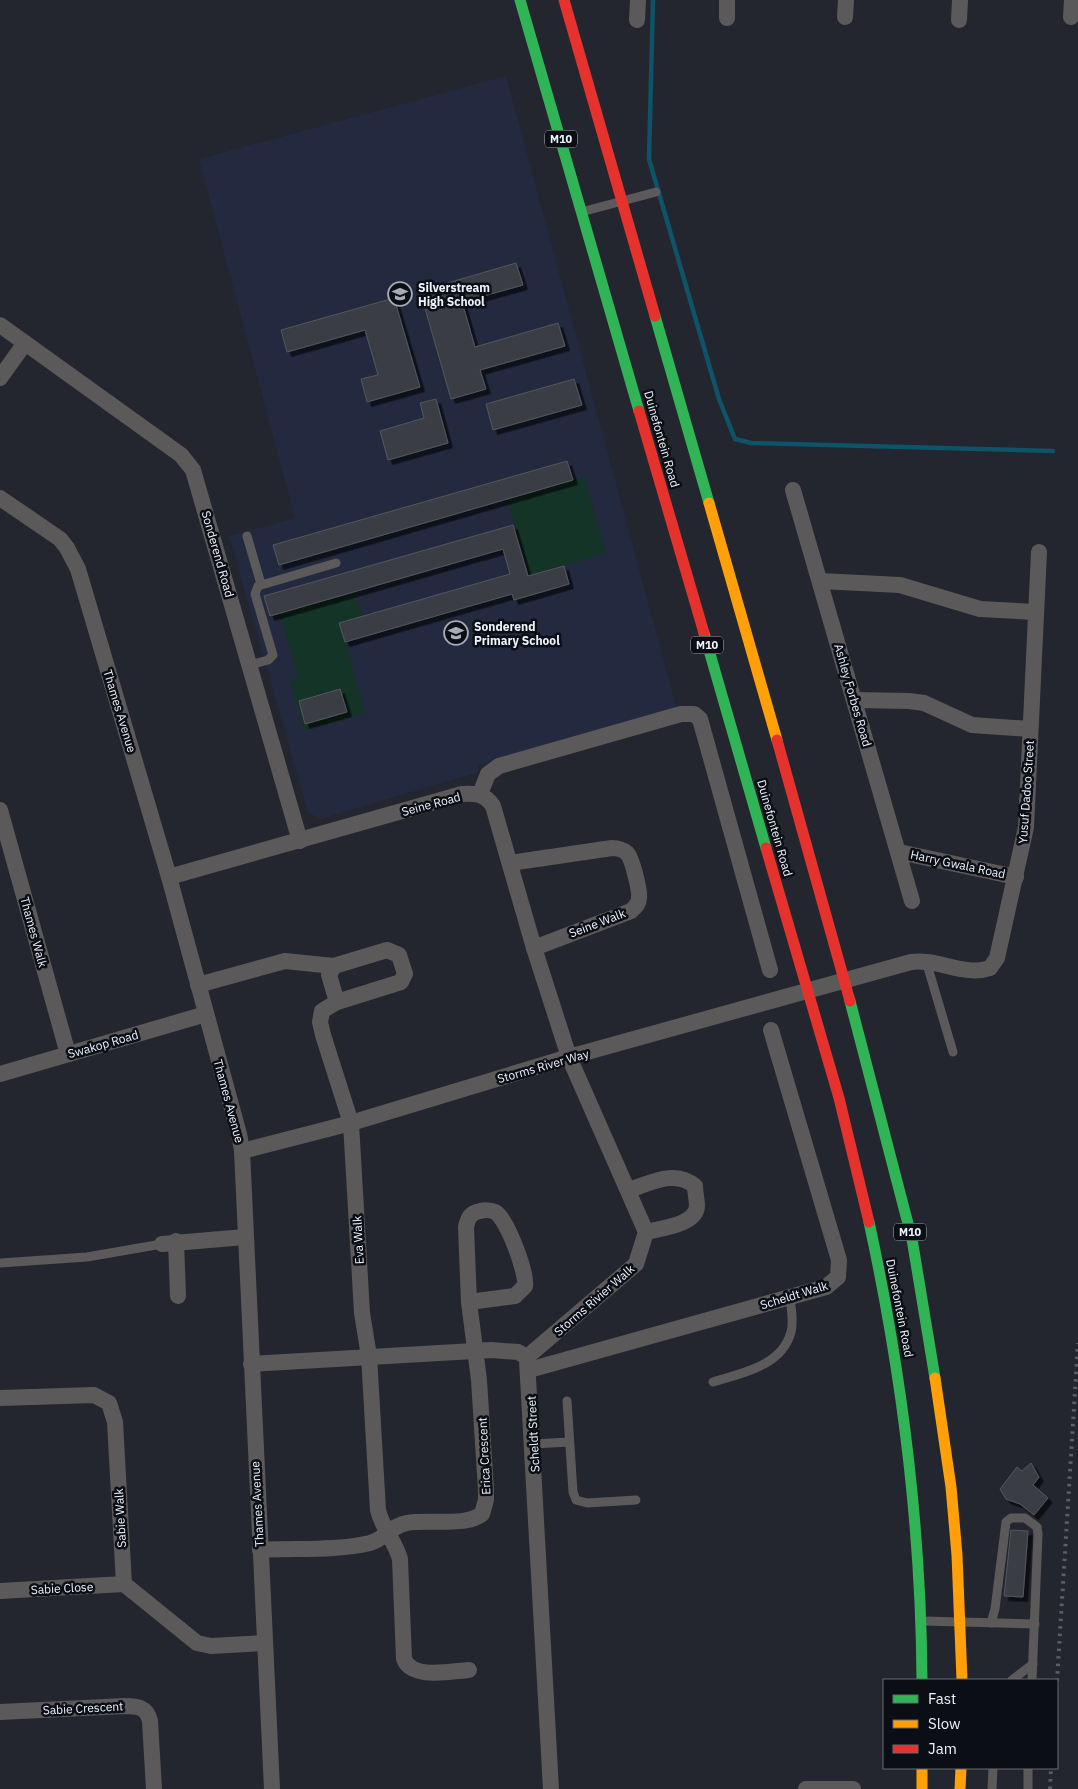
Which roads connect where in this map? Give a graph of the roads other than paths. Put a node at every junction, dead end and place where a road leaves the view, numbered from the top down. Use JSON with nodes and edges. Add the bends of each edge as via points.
{"nodes":[{"id":1,"x":520,"y":0,"type":"edge"},
{"id":2,"x":564,"y":0,"type":"edge"},
{"id":3,"x":638,"y":0,"type":"edge"},
{"id":4,"x":728,"y":0,"type":"edge"},
{"id":5,"x":846,"y":0,"type":"edge"},
{"id":6,"x":960,"y":0,"type":"edge"},
{"id":7,"x":1072,"y":0,"type":"edge"},
{"id":8,"x":1071,"y":16,"type":"dead end"},
{"id":9,"x":845,"y":17,"type":"dead end"},
{"id":10,"x":726,"y":18,"type":"dead end"},
{"id":11,"x":637,"y":20,"type":"dead end"},
{"id":12,"x":959,"y":20,"type":"dead end"},
{"id":13,"x":656,"y":192,"type":"dead end"},
{"id":14,"x":623,"y":201,"type":"junction"},
{"id":15,"x":582,"y":212,"type":"junction"},
{"id":16,"x":0,"y":325,"type":"edge"},
{"id":17,"x":25,"y":343,"type":"junction"},
{"id":18,"x":0,"y":378,"type":"edge"},
{"id":19,"x":793,"y":490,"type":"dead end"},
{"id":20,"x":0,"y":498,"type":"edge"},
{"id":21,"x":247,"y":536,"type":"dead end"},
{"id":22,"x":1039,"y":552,"type":"dead end"},
{"id":23,"x":336,"y":563,"type":"dead end"},
{"id":24,"x":820,"y":581,"type":"junction"},
{"id":25,"x":261,"y":584,"type":"junction"},
{"id":26,"x":1036,"y":612,"type":"junction"},
{"id":27,"x":250,"y":665,"type":"junction"},
{"id":28,"x":854,"y":700,"type":"junction"},
{"id":29,"x":1030,"y":729,"type":"junction"},
{"id":30,"x":480,"y":794,"type":"junction"},
{"id":31,"x":0,"y":810,"type":"edge"},
{"id":32,"x":300,"y":841,"type":"junction"},
{"id":33,"x":899,"y":852,"type":"junction"},
{"id":34,"x":510,"y":863,"type":"junction"},
{"id":35,"x":170,"y":876,"type":"junction"},
{"id":36,"x":1016,"y":877,"type":"junction"},
{"id":37,"x":912,"y":901,"type":"dead end"},
{"id":38,"x":534,"y":948,"type":"junction"},
{"id":39,"x":926,"y":961,"type":"junction"},
{"id":40,"x":334,"y":966,"type":"junction"},
{"id":41,"x":770,"y":970,"type":"dead end"},
{"id":42,"x":845,"y":981,"type":"junction"},
{"id":43,"x":198,"y":985,"type":"junction"},
{"id":44,"x":807,"y":991,"type":"junction"},
{"id":45,"x":337,"y":1002,"type":"junction"},
{"id":46,"x":206,"y":1014,"type":"junction"},
{"id":47,"x":771,"y":1030,"type":"dead end"},
{"id":48,"x":953,"y":1052,"type":"dead end"},
{"id":49,"x":68,"y":1054,"type":"junction"},
{"id":50,"x":570,"y":1058,"type":"junction"},
{"id":51,"x":0,"y":1074,"type":"edge"},
{"id":52,"x":351,"y":1123,"type":"junction"},
{"id":53,"x":242,"y":1151,"type":"junction"},
{"id":54,"x":629,"y":1190,"type":"junction"},
{"id":55,"x":646,"y":1232,"type":"junction"},
{"id":56,"x":246,"y":1237,"type":"junction"},
{"id":57,"x":169,"y":1243,"type":"junction"},
{"id":58,"x":0,"y":1262,"type":"edge"},
{"id":59,"x":178,"y":1296,"type":"dead end"},
{"id":60,"x":790,"y":1297,"type":"junction"},
{"id":61,"x":469,"y":1302,"type":"junction"},
{"id":62,"x":476,"y":1351,"type":"junction"},
{"id":63,"x":369,"y":1356,"type":"junction"},
{"id":64,"x":251,"y":1364,"type":"junction"},
{"id":65,"x":528,"y":1364,"type":"junction"},
{"id":66,"x":713,"y":1382,"type":"dead end"},
{"id":67,"x":0,"y":1398,"type":"edge"},
{"id":68,"x":567,"y":1401,"type":"dead end"},
{"id":69,"x":569,"y":1442,"type":"junction"},
{"id":70,"x":533,"y":1444,"type":"junction"},
{"id":71,"x":636,"y":1500,"type":"dead end"},
{"id":72,"x":387,"y":1533,"type":"junction"},
{"id":73,"x":260,"y":1550,"type":"junction"},
{"id":74,"x":124,"y":1584,"type":"junction"},
{"id":75,"x":0,"y":1591,"type":"edge"},
{"id":76,"x":922,"y":1621,"type":"junction"},
{"id":77,"x":960,"y":1622,"type":"junction"},
{"id":78,"x":991,"y":1623,"type":"junction"},
{"id":79,"x":1035,"y":1624,"type":"junction"},
{"id":80,"x":264,"y":1643,"type":"junction"},
{"id":81,"x":1033,"y":1664,"type":"junction"},
{"id":82,"x":469,"y":1670,"type":"dead end"},
{"id":83,"x":922,"y":1679,"type":"edge"},
{"id":84,"x":962,"y":1679,"type":"edge"},
{"id":85,"x":1013,"y":1679,"type":"edge"},
{"id":86,"x":1032,"y":1679,"type":"edge"},
{"id":87,"x":0,"y":1712,"type":"edge"},
{"id":88,"x":922,"y":1769,"type":"edge"},
{"id":89,"x":961,"y":1769,"type":"edge"},
{"id":90,"x":993,"y":1769,"type":"edge"},
{"id":91,"x":1028,"y":1769,"type":"edge"},
{"id":92,"x":154,"y":1789,"type":"edge"},
{"id":93,"x":272,"y":1789,"type":"edge"},
{"id":94,"x":551,"y":1789,"type":"edge"},
{"id":95,"x":806,"y":1789,"type":"edge"},
{"id":96,"x":853,"y":1789,"type":"edge"},
{"id":97,"x":922,"y":1789,"type":"edge"},
{"id":98,"x":960,"y":1789,"type":"edge"},
{"id":99,"x":992,"y":1789,"type":"edge"},
{"id":100,"x":1028,"y":1789,"type":"edge"}],
"edges":[{"from":1,"to":15,"type":"main road","name":"Duinefontein Road","number":"M10"},
{"from":2,"to":14,"type":"main road","name":"Duinefontein Road","number":"M10"},
{"from":3,"to":11,"type":"street"},
{"from":4,"to":10,"type":"street"},
{"from":5,"to":9,"type":"street"},
{"from":6,"to":12,"type":"street"},
{"from":7,"to":8,"type":"street"},
{"from":13,"to":14,"type":"lane"},
{"from":14,"to":15,"type":"lane"},
{"from":14,"to":42,"type":"main road","name":"Duinefontein Road","number":"M10"},
{"from":15,"to":44,"type":"main road","name":"Duinefontein Road","number":"M10"},
{"from":16,"to":17,"type":"street","name":"Sonderend Road"},
{"from":17,"to":18,"type":"street"},
{"from":17,"to":27,"type":"street","name":"Sonderend Road","via":[[188,462],[196,479]]},
{"from":19,"to":24,"type":"street","name":"Ashley Forbes Road"},
{"from":20,"to":35,"type":"street","name":"Thames Avenue","via":[[60,540],[73,558]]},
{"from":21,"to":25,"type":"lane"},
{"from":22,"to":26,"type":"street","name":"Yusuf Dadoo Street"},
{"from":23,"to":25,"type":"lane"},
{"from":24,"to":26,"type":"street","via":[[900,585],[980,609]]},
{"from":24,"to":28,"type":"street","name":"Ashley Forbes Road"},
{"from":25,"to":27,"type":"lane","via":[[255,594],[272,655],[268,660]]},
{"from":26,"to":29,"type":"street","name":"Yusuf Dadoo Street"},
{"from":27,"to":32,"type":"street","name":"Sonderend Road"},
{"from":28,"to":29,"type":"street","via":[[924,703],[972,725]]},
{"from":28,"to":33,"type":"street","name":"Ashley Forbes Road"},
{"from":29,"to":36,"type":"street","name":"Yusuf Dadoo Street","via":[[1026,827]]},
{"from":30,"to":32,"type":"street","name":"Seine Road","via":[[462,794]]},
{"from":30,"to":34,"type":"street","via":[[493,806]]},
{"from":30,"to":41,"type":"street","via":[[488,774],[499,766],[681,714],[694,714],[700,719]]},
{"from":31,"to":49,"type":"street","name":"Thames Walk"},
{"from":32,"to":35,"type":"street","name":"Seine Road"},
{"from":33,"to":36,"type":"street","name":"Harry Gwala Road"},
{"from":33,"to":37,"type":"street","name":"Ashley Forbes Road"},
{"from":34,"to":38,"type":"street"},
{"from":34,"to":38,"type":"street","name":"Seine Walk","via":[[612,848],[620,848],[630,857],[638,891],[637,906]]},
{"from":35,"to":43,"type":"street","name":"Thames Avenue"},
{"from":36,"to":39,"type":"street","name":"Yusuf Dadoo Street","via":[[997,958],[990,968],[975,970]]},
{"from":38,"to":50,"type":"street"},
{"from":39,"to":42,"type":"street","name":"Yusuf Dadoo Street","via":[[911,962]]},
{"from":39,"to":48,"type":"lane"},
{"from":40,"to":43,"type":"street","via":[[285,961]]},
{"from":40,"to":45,"type":"street","via":[[329,975]]},
{"from":40,"to":45,"type":"street","via":[[387,950],[399,955],[405,974],[401,982],[393,986]]},
{"from":42,"to":44,"type":"street","name":"Storms River Way"},
{"from":42,"to":77,"type":"main road","name":"Duinefontein Road","number":"M10","via":[[910,1230],[928,1326],[951,1487]]},
{"from":43,"to":46,"type":"street","name":"Thames Avenue"},
{"from":44,"to":50,"type":"street","name":"Storms River Way"},
{"from":44,"to":76,"type":"main road","name":"Duinefontein Road","number":"M10","via":[[839,1098],[892,1335],[912,1483]]},
{"from":45,"to":52,"type":"street","via":[[322,1012],[320,1022]]},
{"from":46,"to":49,"type":"street","name":"Swakop Road"},
{"from":46,"to":53,"type":"street","name":"Thames Avenue"},
{"from":47,"to":60,"type":"street","name":"Scheldt Walk","via":[[840,1266],[834,1283]]},
{"from":49,"to":51,"type":"street","name":"Swakop Road"},
{"from":50,"to":52,"type":"street","name":"Storms River Way"},
{"from":50,"to":54,"type":"street"},
{"from":52,"to":53,"type":"street","name":"Storms River Way"},
{"from":52,"to":63,"type":"street","name":"Eva Walk","via":[[362,1313]]},
{"from":53,"to":56,"type":"street","name":"Thames Avenue"},
{"from":54,"to":55,"type":"street"},
{"from":54,"to":55,"type":"street","via":[[680,1177],[695,1186],[697,1207],[688,1220]]},
{"from":55,"to":65,"type":"street","name":"Storms Rivier Walk","via":[[636,1264]]},
{"from":56,"to":57,"type":"street"},
{"from":56,"to":64,"type":"street","name":"Thames Avenue"},
{"from":57,"to":58,"type":"lane","via":[[86,1257]]},
{"from":57,"to":59,"type":"street"},
{"from":60,"to":65,"type":"street","name":"Scheldt Walk"},
{"from":60,"to":66,"type":"lane","via":[[792,1331],[777,1357],[758,1368]]},
{"from":61,"to":61,"type":"street","via":[[515,1296],[525,1286],[524,1271],[507,1229],[501,1218],[489,1210],[468,1217]]},
{"from":61,"to":62,"type":"street"},
{"from":62,"to":63,"type":"street"},
{"from":62,"to":65,"type":"street","via":[[505,1350]]},
{"from":62,"to":72,"type":"street","name":"Erica Crescent","via":[[486,1490],[484,1509],[477,1518],[470,1520],[407,1523]]},
{"from":63,"to":64,"type":"street"},
{"from":63,"to":72,"type":"street","via":[[378,1510]]},
{"from":64,"to":73,"type":"street","name":"Thames Avenue"},
{"from":65,"to":70,"type":"street","name":"Scheldt Street"},
{"from":67,"to":74,"type":"street","name":"Sabie Walk","via":[[94,1395],[109,1403],[115,1422]]},
{"from":68,"to":69,"type":"lane"},
{"from":69,"to":70,"type":"lane"},
{"from":69,"to":71,"type":"lane","via":[[576,1500],[587,1503]]},
{"from":70,"to":94,"type":"street","name":"Scheldt Street"},
{"from":72,"to":73,"type":"street","via":[[380,1539],[358,1545]]},
{"from":72,"to":82,"type":"street","via":[[400,1559],[406,1664],[415,1671]]},
{"from":73,"to":80,"type":"street","name":"Thames Avenue"},
{"from":74,"to":75,"type":"street","name":"Sabie Close"},
{"from":74,"to":80,"type":"street","via":[[197,1643],[211,1646]]},
{"from":76,"to":77,"type":"lane"},
{"from":76,"to":83,"type":"main road","name":"Duinefontein Road","number":"M10"},
{"from":77,"to":78,"type":"lane"},
{"from":77,"to":84,"type":"main road","name":"Duinefontein Road","number":"M10"},
{"from":78,"to":79,"type":"lane"},
{"from":78,"to":79,"type":"lane","via":[[1004,1529],[1006,1522],[1017,1517],[1032,1521],[1037,1526]]},
{"from":79,"to":81,"type":"lane"},
{"from":80,"to":93,"type":"street","name":"Thames Avenue"},
{"from":81,"to":85,"type":"lane"},
{"from":81,"to":86,"type":"lane"},
{"from":87,"to":92,"type":"street","name":"Sabie Crescent","via":[[125,1706],[143,1709],[150,1721]]},
{"from":88,"to":97,"type":"main road"},
{"from":89,"to":98,"type":"main road"},
{"from":90,"to":99,"type":"lane"},
{"from":91,"to":100,"type":"lane"},
{"from":95,"to":96,"type":"street"}]}
